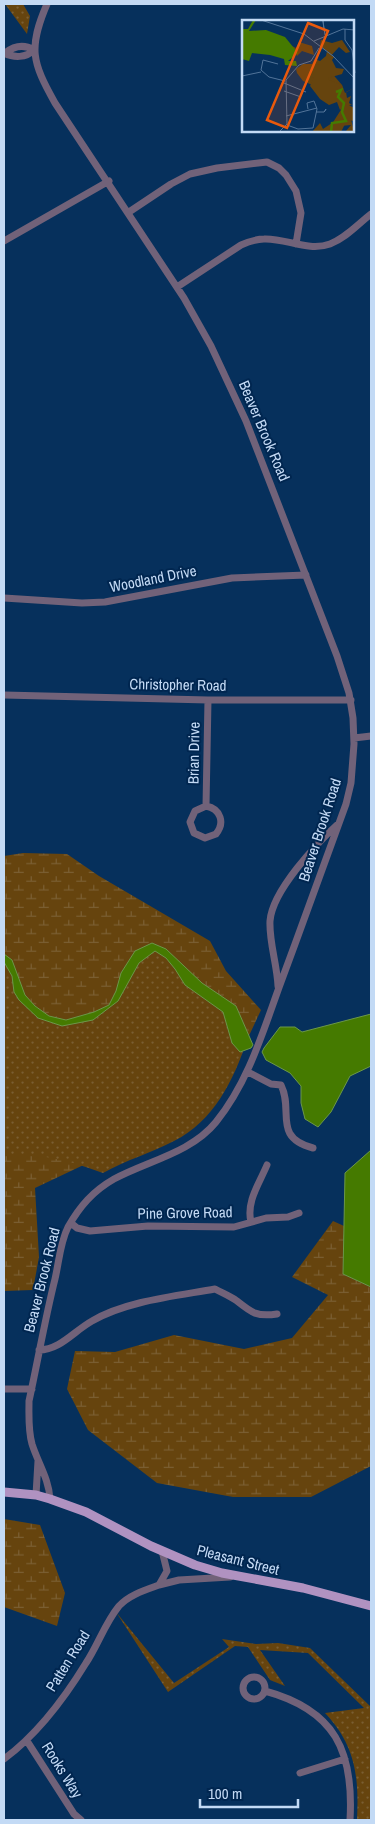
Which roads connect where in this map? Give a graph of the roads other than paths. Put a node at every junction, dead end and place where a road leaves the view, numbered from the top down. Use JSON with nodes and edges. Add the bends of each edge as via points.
{"nodes":[{"id":1,"x":47,"y":4,"type":"edge"},
{"id":2,"x":34,"y":50,"type":"junction"},
{"id":3,"x":4,"y":53,"type":"edge"},
{"id":4,"x":109,"y":181,"type":"junction"},
{"id":5,"x":129,"y":212,"type":"junction"},
{"id":6,"x":371,"y":214,"type":"edge"},
{"id":7,"x":4,"y":241,"type":"edge"},
{"id":8,"x":296,"y":244,"type":"junction"},
{"id":9,"x":177,"y":286,"type":"junction"},
{"id":10,"x":306,"y":575,"type":"junction"},
{"id":11,"x":4,"y":598,"type":"edge"},
{"id":12,"x":4,"y":695,"type":"edge"},
{"id":13,"x":208,"y":700,"type":"junction"},
{"id":14,"x":351,"y":700,"type":"junction"},
{"id":15,"x":371,"y":736,"type":"edge"},
{"id":16,"x":354,"y":738,"type":"junction"},
{"id":17,"x":206,"y":806,"type":"junction"},
{"id":18,"x":339,"y":823,"type":"junction"},
{"id":19,"x":278,"y":989,"type":"junction"},
{"id":20,"x":249,"y":1069,"type":"junction"},
{"id":21,"x":313,"y":1148,"type":"dead end"},
{"id":22,"x":267,"y":1165,"type":"dead end"},
{"id":23,"x":299,"y":1213,"type":"dead end"},
{"id":24,"x":250,"y":1222,"type":"junction"},
{"id":25,"x":71,"y":1224,"type":"junction"},
{"id":26,"x":277,"y":1314,"type":"dead end"},
{"id":27,"x":39,"y":1350,"type":"junction"},
{"id":28,"x":4,"y":1389,"type":"edge"},
{"id":29,"x":32,"y":1389,"type":"junction"},
{"id":30,"x":38,"y":1458,"type":"junction"},
{"id":31,"x":4,"y":1492,"type":"edge"},
{"id":32,"x":36,"y":1495,"type":"junction"},
{"id":33,"x":50,"y":1499,"type":"junction"},
{"id":34,"x":162,"y":1551,"type":"junction"},
{"id":35,"x":237,"y":1576,"type":"junction"},
{"id":36,"x":159,"y":1585,"type":"junction"},
{"id":37,"x":371,"y":1606,"type":"edge"},
{"id":38,"x":265,"y":1691,"type":"dead end"},
{"id":39,"x":27,"y":1741,"type":"junction"},
{"id":40,"x":4,"y":1759,"type":"edge"},
{"id":41,"x":346,"y":1759,"type":"junction"},
{"id":42,"x":300,"y":1773,"type":"dead end"},
{"id":43,"x":74,"y":1817,"type":"edge"},
{"id":44,"x":81,"y":1820,"type":"edge"},
{"id":45,"x":350,"y":1820,"type":"edge"}],
"edges":[{"from":1,"to":2,"type":"street","name":"Beaver Brook Road","via":[[37,26]]},
{"from":2,"to":3,"type":"street","via":[[28,56]]},
{"from":2,"to":4,"type":"street","name":"Beaver Brook Road","via":[[43,80],[55,103]]},
{"from":4,"to":5,"type":"street","name":"Beaver Brook Road"},
{"from":4,"to":7,"type":"street"},
{"from":5,"to":8,"type":"street","via":[[190,174],[267,162],[279,168],[296,191],[301,212]]},
{"from":5,"to":9,"type":"street","name":"Beaver Brook Road"},
{"from":6,"to":8,"type":"street","via":[[346,235],[329,244]]},
{"from":8,"to":9,"type":"street","via":[[264,239],[249,242]]},
{"from":9,"to":10,"type":"street","name":"Beaver Brook Road","via":[[236,398]]},
{"from":10,"to":11,"type":"street","name":"Woodland Drive","via":[[238,578],[105,602]]},
{"from":10,"to":14,"type":"street","name":"Beaver Brook Road"},
{"from":12,"to":13,"type":"street","name":"Christopher Road"},
{"from":13,"to":14,"type":"street","name":"Christopher Road"},
{"from":13,"to":17,"type":"street","name":"Brian Drive"},
{"from":14,"to":16,"type":"street","name":"Beaver Brook Road"},
{"from":15,"to":16,"type":"street"},
{"from":16,"to":18,"type":"street","name":"Beaver Brook Road","via":[[351,783]]},
{"from":17,"to":17,"type":"street","name":"Brian Drive","via":[[195,810],[190,822],[194,833],[205,838],[216,834],[221,827],[217,811]]},
{"from":18,"to":19,"type":"street","name":"Beaver Brook Road"},
{"from":18,"to":19,"type":"street","via":[[302,863],[272,911],[271,936]]},
{"from":19,"to":20,"type":"street","name":"Beaver Brook Road"},
{"from":20,"to":21,"type":"street","via":[[272,1084],[281,1085],[285,1093],[288,1130],[298,1143]]},
{"from":20,"to":25,"type":"street","name":"Beaver Brook Road","via":[[228,1106],[209,1130],[181,1149],[97,1190],[83,1203]]},
{"from":22,"to":24,"type":"street","via":[[249,1205]]},
{"from":23,"to":24,"type":"street","name":"Pine Grove Road"},
{"from":24,"to":25,"type":"street","name":"Pine Grove Road","via":[[234,1227],[148,1226],[90,1231]]},
{"from":25,"to":27,"type":"street","name":"Beaver Brook Road","via":[[64,1237]]},
{"from":26,"to":27,"type":"street","via":[[264,1316],[250,1312],[215,1289],[110,1312],[57,1346]]},
{"from":27,"to":29,"type":"street","name":"Beaver Brook Road"},
{"from":28,"to":29,"type":"street"},
{"from":29,"to":30,"type":"street","name":"Beaver Brook Road","via":[[28,1416]]},
{"from":30,"to":32,"type":"street","name":"Beaver Brook Road"},
{"from":30,"to":33,"type":"street","name":"Beaver Brook Road","via":[[50,1487]]},
{"from":31,"to":32,"type":"main road","name":"Pleasant Street"},
{"from":32,"to":33,"type":"main road","name":"Pleasant Street"},
{"from":33,"to":34,"type":"main road","name":"Pleasant Street","via":[[86,1512]]},
{"from":34,"to":35,"type":"main road","name":"Pleasant Street","via":[[195,1565]]},
{"from":34,"to":36,"type":"street","via":[[166,1571]]},
{"from":35,"to":36,"type":"street","name":"Patten Road","via":[[179,1580]]},
{"from":35,"to":37,"type":"main road","name":"Pleasant Street","via":[[303,1588]]},
{"from":36,"to":39,"type":"street","name":"Patten Road","via":[[133,1596],[118,1607],[87,1662]]},
{"from":38,"to":41,"type":"street","via":[[298,1702],[314,1713],[334,1735]]},
{"from":39,"to":40,"type":"street","name":"Patten Road"},
{"from":39,"to":43,"type":"street","name":"Rooks Way"},
{"from":41,"to":42,"type":"street"},
{"from":41,"to":45,"type":"street","via":[[350,1780]]},
{"from":43,"to":44,"type":"street","name":"Rooks Way"}]}
